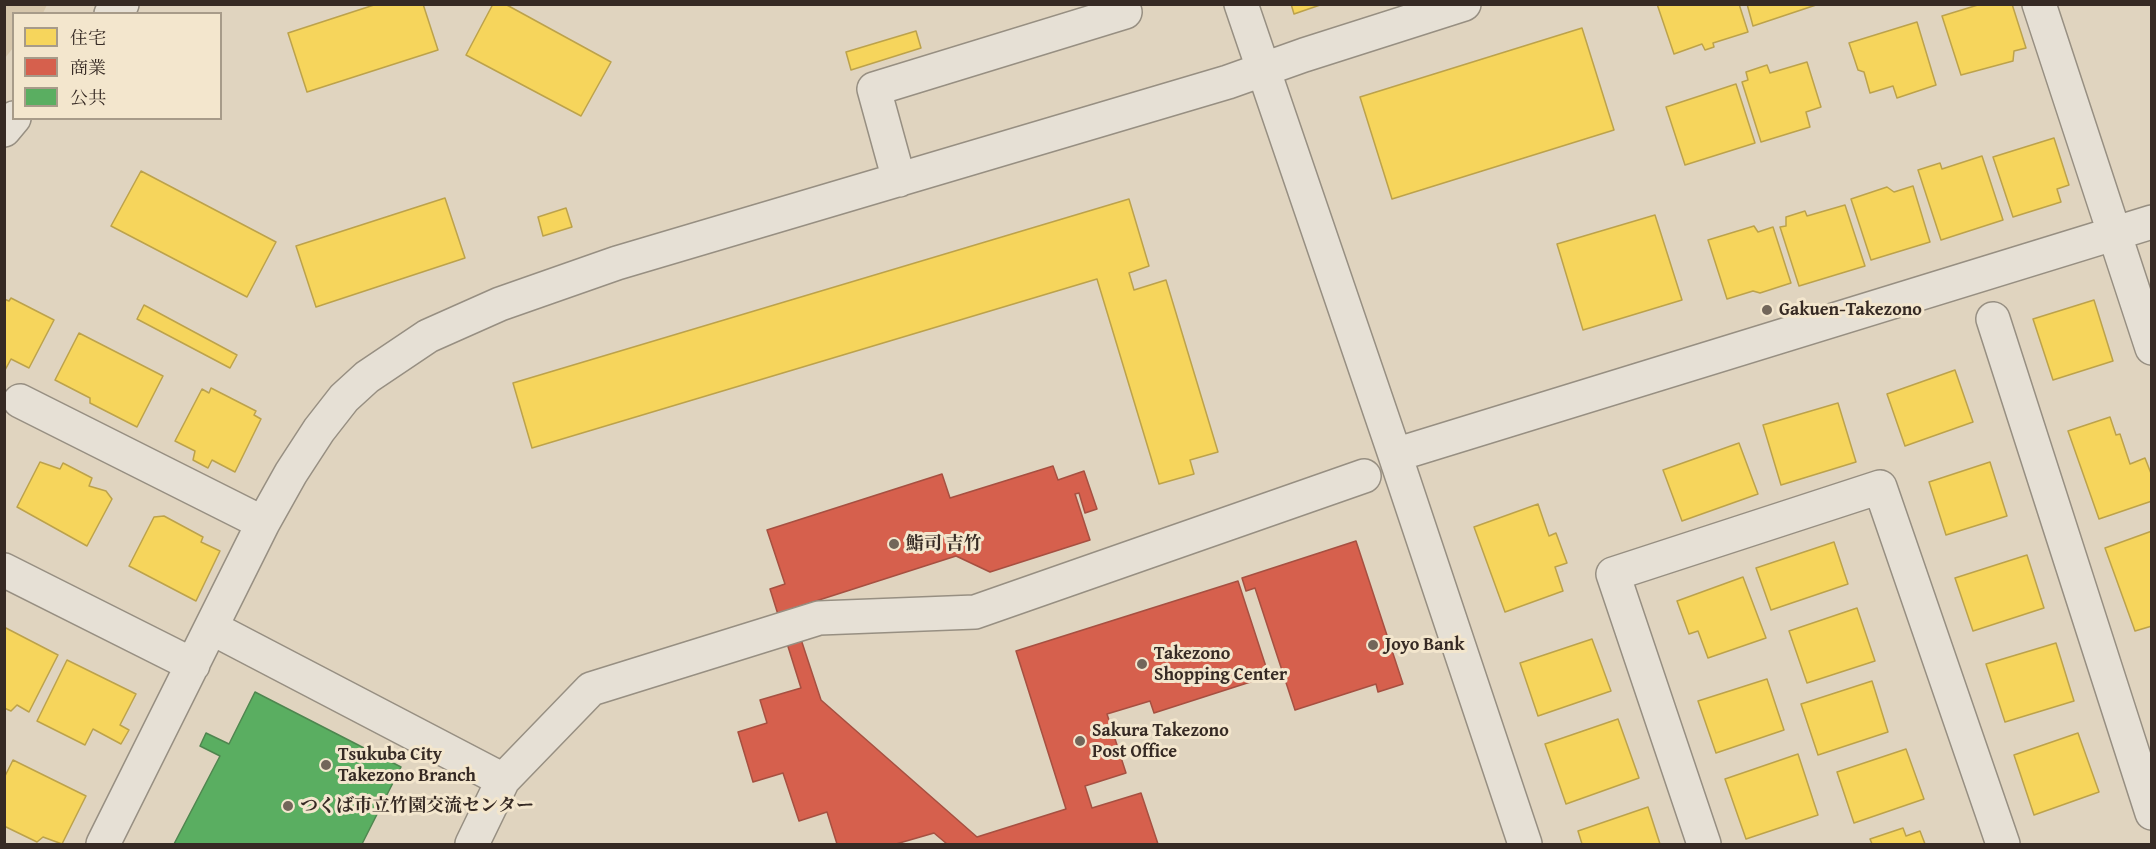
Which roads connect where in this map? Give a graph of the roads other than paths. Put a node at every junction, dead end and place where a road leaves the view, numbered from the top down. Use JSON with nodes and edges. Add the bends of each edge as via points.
{"nodes":[{"id":1,"x":1241,"y":4,"type":"edge"},
{"id":2,"x":1464,"y":4,"type":"edge"},
{"id":3,"x":2039,"y":4,"type":"edge"},
{"id":4,"x":1125,"y":12,"type":"dead end"},
{"id":5,"x":1263,"y":70,"type":"junction"},
{"id":6,"x":899,"y":180,"type":"junction"},
{"id":7,"x":2151,"y":222,"type":"edge"},
{"id":8,"x":2115,"y":233,"type":"junction"},
{"id":9,"x":1993,"y":319,"type":"dead end"},
{"id":10,"x":2151,"y":348,"type":"edge"},
{"id":11,"x":20,"y":400,"type":"dead end"},
{"id":12,"x":1395,"y":455,"type":"junction"},
{"id":13,"x":1364,"y":476,"type":"dead end"},
{"id":14,"x":263,"y":523,"type":"junction"},
{"id":15,"x":4,"y":570,"type":"edge"},
{"id":16,"x":212,"y":628,"type":"junction"},
{"id":17,"x":193,"y":665,"type":"junction"},
{"id":18,"x":503,"y":780,"type":"junction"},
{"id":19,"x":2149,"y":795,"type":"edge"},
{"id":20,"x":103,"y":844,"type":"edge"},
{"id":21,"x":472,"y":844,"type":"edge"},
{"id":22,"x":1525,"y":844,"type":"edge"},
{"id":23,"x":1704,"y":844,"type":"edge"},
{"id":24,"x":2003,"y":844,"type":"edge"}],
"edges":[{"from":1,"to":5,"type":"street"},
{"from":2,"to":5,"type":"street"},
{"from":3,"to":8,"type":"street"},
{"from":4,"to":6,"type":"street","via":[[874,89]]},
{"from":5,"to":6,"type":"street"},
{"from":5,"to":12,"type":"street"},
{"from":6,"to":14,"type":"street","via":[[617,263],[500,304],[428,336],[367,377],[344,398],[291,473]]},
{"from":7,"to":8,"type":"street"},
{"from":8,"to":10,"type":"street"},
{"from":8,"to":12,"type":"street"},
{"from":9,"to":19,"type":"street"},
{"from":11,"to":14,"type":"street"},
{"from":12,"to":22,"type":"street"},
{"from":13,"to":18,"type":"street","via":[[975,612],[819,618],[591,689]]},
{"from":14,"to":16,"type":"street"},
{"from":15,"to":17,"type":"street"},
{"from":16,"to":17,"type":"street"},
{"from":16,"to":18,"type":"street"},
{"from":17,"to":20,"type":"street"},
{"from":18,"to":21,"type":"street"},
{"from":23,"to":24,"type":"street","via":[[1613,574],[1880,487]]}]}
